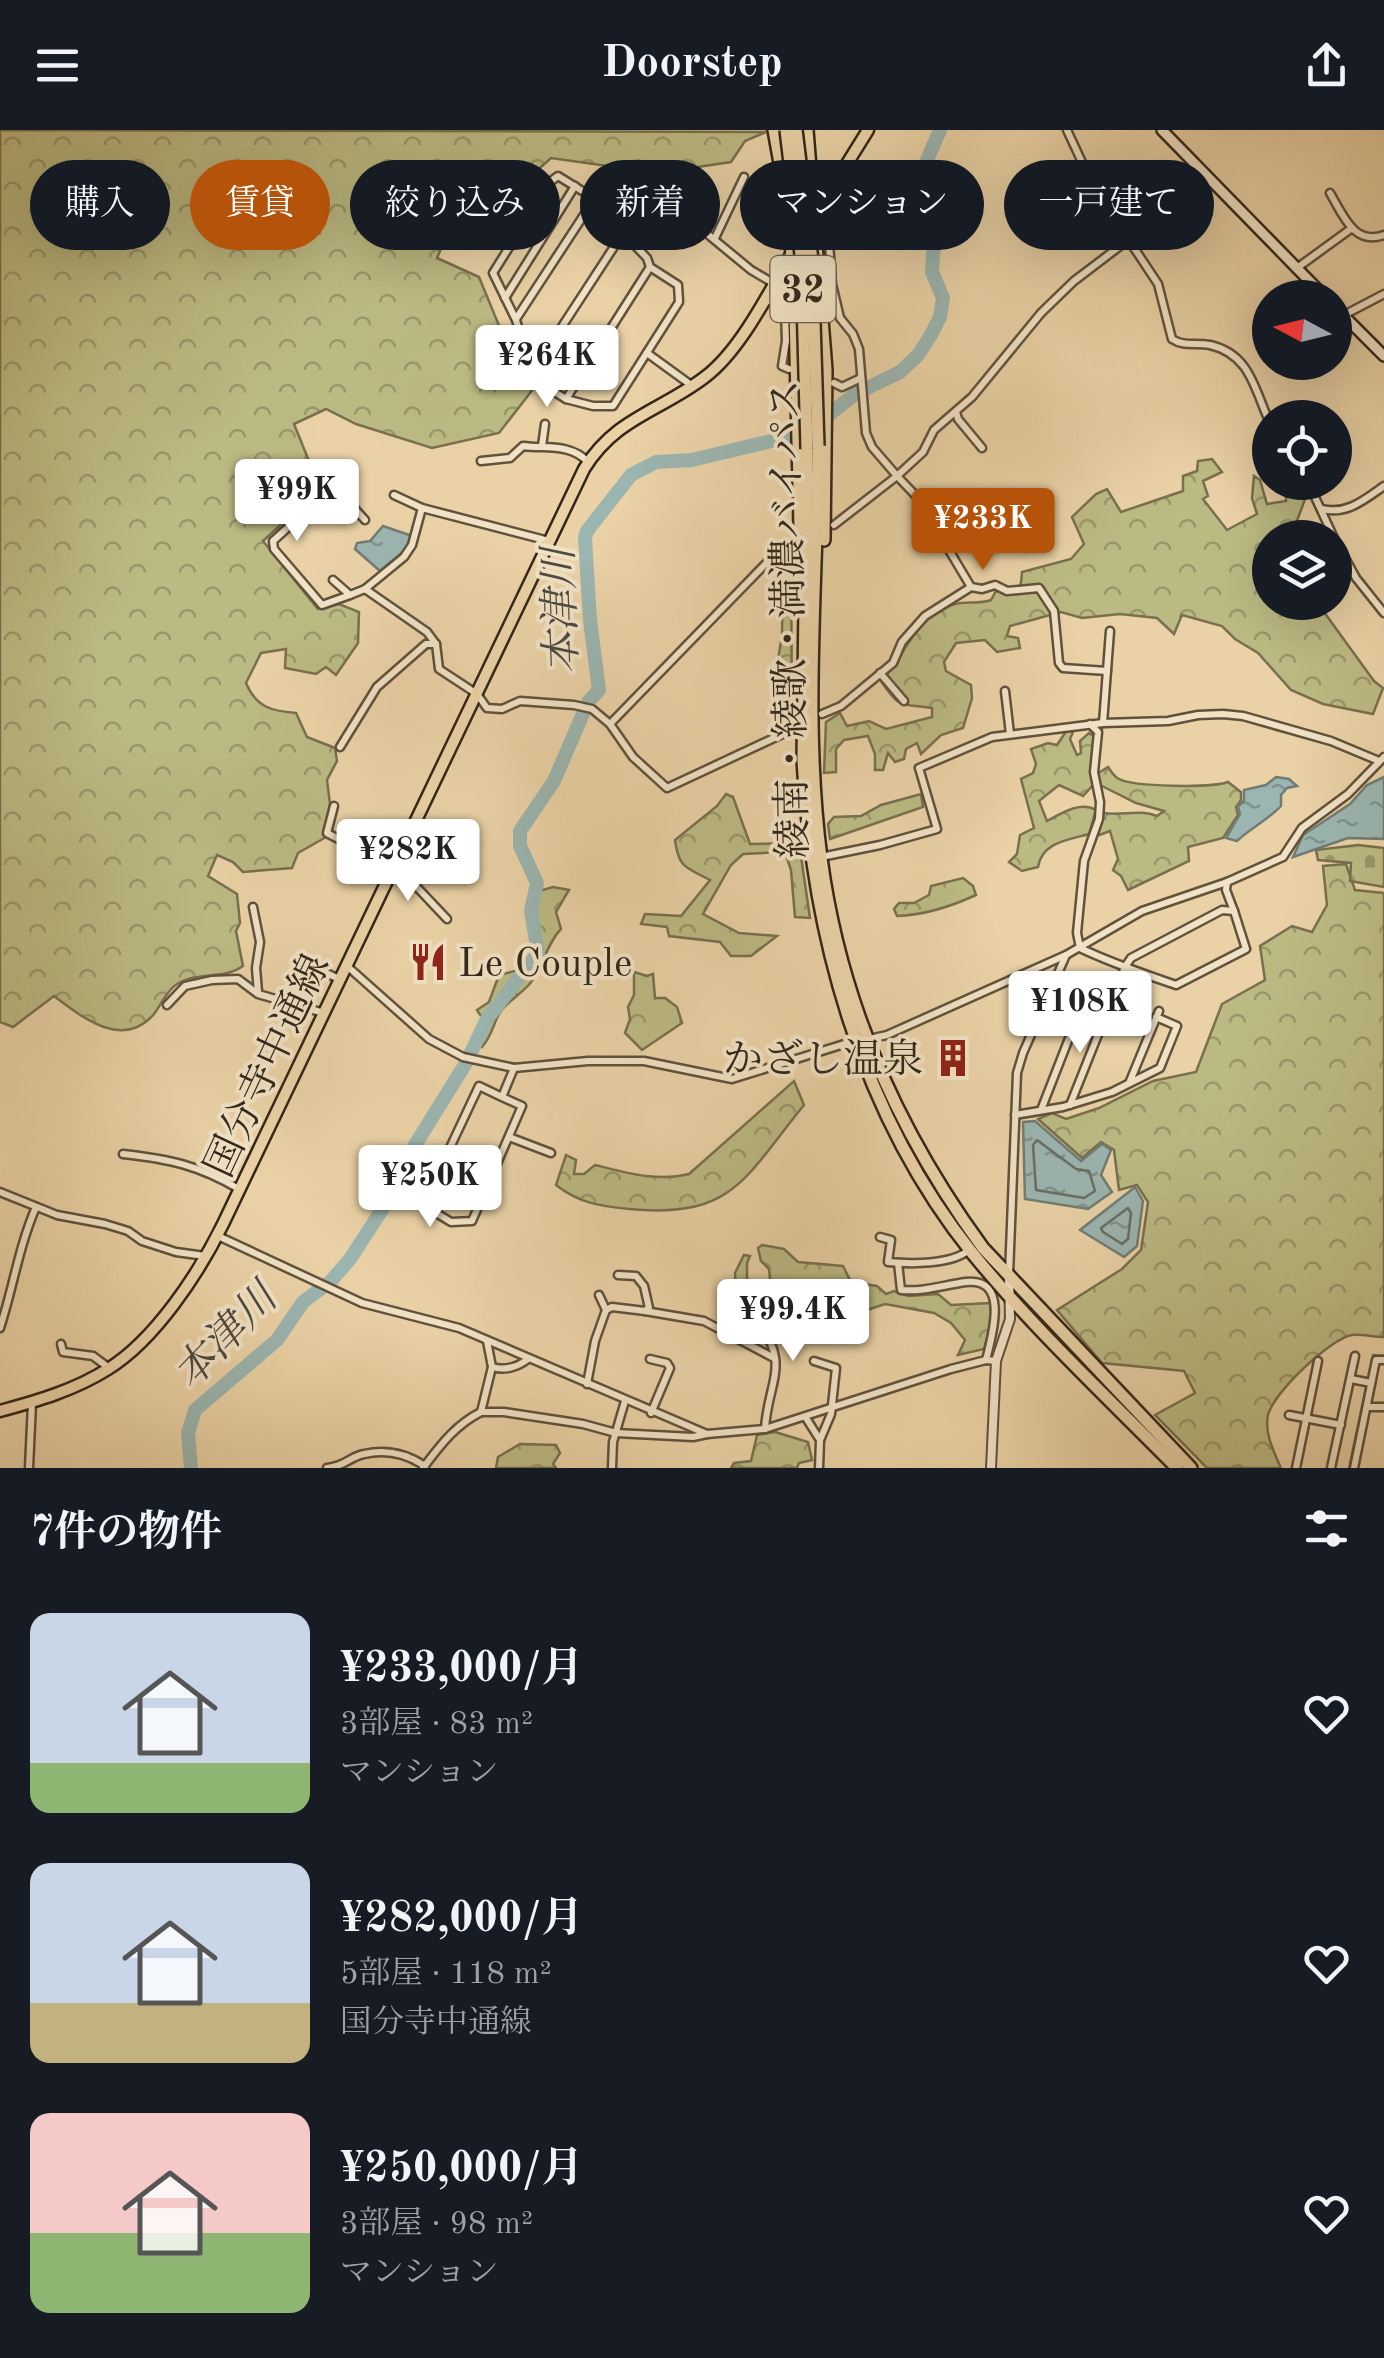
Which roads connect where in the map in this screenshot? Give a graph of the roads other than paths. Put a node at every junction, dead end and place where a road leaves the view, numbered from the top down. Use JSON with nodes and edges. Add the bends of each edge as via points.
{"nodes":[{"id":1,"x":774,"y":130,"type":"edge"},
{"id":2,"x":786,"y":130,"type":"edge"},
{"id":3,"x":796,"y":130,"type":"edge"},
{"id":4,"x":808,"y":130,"type":"edge"},
{"id":5,"x":868,"y":130,"type":"edge"},
{"id":6,"x":1067,"y":130,"type":"edge"},
{"id":7,"x":1162,"y":130,"type":"edge"},
{"id":8,"x":810,"y":160,"type":"edge"},
{"id":9,"x":848,"y":160,"type":"edge"},
{"id":10,"x":1081,"y":160,"type":"edge"},
{"id":11,"x":740,"y":185,"type":"edge"},
{"id":12,"x":575,"y":186,"type":"junction"},
{"id":13,"x":580,"y":189,"type":"edge"},
{"id":14,"x":1330,"y":193,"type":"dead end"},
{"id":15,"x":580,"y":220,"type":"edge"},
{"id":16,"x":720,"y":227,"type":"edge"},
{"id":17,"x":1352,"y":228,"type":"junction"},
{"id":18,"x":1384,"y":236,"type":"edge"},
{"id":19,"x":720,"y":242,"type":"edge"},
{"id":20,"x":612,"y":250,"type":"edge"},
{"id":21,"x":639,"y":250,"type":"edge"},
{"id":22,"x":818,"y":250,"type":"edge"},
{"id":23,"x":830,"y":250,"type":"edge"},
{"id":24,"x":1114,"y":250,"type":"edge"},
{"id":25,"x":1135,"y":250,"type":"edge"},
{"id":26,"x":792,"y":252,"type":"junction"},
{"id":27,"x":650,"y":267,"type":"junction"},
{"id":28,"x":1297,"y":268,"type":"junction"},
{"id":29,"x":1309,"y":280,"type":"edge"},
{"id":30,"x":774,"y":284,"type":"junction"},
{"id":31,"x":1384,"y":294,"type":"edge"},
{"id":32,"x":765,"y":297,"type":"junction"},
{"id":33,"x":505,"y":298,"type":"junction"},
{"id":34,"x":795,"y":311,"type":"junction"},
{"id":35,"x":1352,"y":312,"type":"edge"},
{"id":36,"x":516,"y":320,"type":"junction"},
{"id":37,"x":1352,"y":324,"type":"edge"},
{"id":38,"x":647,"y":353,"type":"junction"},
{"id":39,"x":1384,"y":356,"type":"edge"},
{"id":40,"x":538,"y":366,"type":"junction"},
{"id":41,"x":789,"y":369,"type":"dead end"},
{"id":42,"x":862,"y":380,"type":"junction"},
{"id":43,"x":692,"y":386,"type":"junction"},
{"id":44,"x":830,"y":388,"type":"junction"},
{"id":45,"x":566,"y":399,"type":"junction"},
{"id":46,"x":1261,"y":400,"type":"edge"},
{"id":47,"x":956,"y":412,"type":"junction"},
{"id":48,"x":545,"y":424,"type":"dead end"},
{"id":49,"x":542,"y":446,"type":"junction"},
{"id":50,"x":812,"y":448,"type":"junction"},
{"id":51,"x":982,"y":448,"type":"dead end"},
{"id":52,"x":481,"y":461,"type":"dead end"},
{"id":53,"x":588,"y":462,"type":"junction"},
{"id":54,"x":897,"y":476,"type":"junction"},
{"id":55,"x":1384,"y":486,"type":"edge"},
{"id":56,"x":394,"y":495,"type":"dead end"},
{"id":57,"x":1317,"y":500,"type":"edge"},
{"id":58,"x":422,"y":508,"type":"junction"},
{"id":59,"x":1322,"y":510,"type":"junction"},
{"id":60,"x":365,"y":520,"type":"dead end"},
{"id":61,"x":1326,"y":520,"type":"edge"},
{"id":62,"x":834,"y":526,"type":"dead end"},
{"id":63,"x":549,"y":541,"type":"junction"},
{"id":64,"x":790,"y":545,"type":"dead end"},
{"id":65,"x":1352,"y":571,"type":"edge"},
{"id":66,"x":333,"y":580,"type":"dead end"},
{"id":67,"x":970,"y":588,"type":"junction"},
{"id":68,"x":364,"y":589,"type":"junction"},
{"id":69,"x":350,"y":595,"type":"junction"},
{"id":70,"x":1384,"y":613,"type":"edge"},
{"id":71,"x":1110,"y":631,"type":"dead end"},
{"id":72,"x":436,"y":644,"type":"junction"},
{"id":73,"x":809,"y":647,"type":"junction"},
{"id":74,"x":1107,"y":671,"type":"junction"},
{"id":75,"x":880,"y":674,"type":"junction"},
{"id":76,"x":1005,"y":691,"type":"dead end"},
{"id":77,"x":477,"y":694,"type":"junction"},
{"id":78,"x":904,"y":702,"type":"dead end"},
{"id":79,"x":822,"y":714,"type":"dead end"},
{"id":80,"x":1103,"y":723,"type":"junction"},
{"id":81,"x":610,"y":724,"type":"junction"},
{"id":82,"x":1090,"y":724,"type":"junction"},
{"id":83,"x":791,"y":730,"type":"dead end"},
{"id":84,"x":1010,"y":734,"type":"junction"},
{"id":85,"x":340,"y":748,"type":"dead end"},
{"id":86,"x":1382,"y":759,"type":"edge"},
{"id":87,"x":334,"y":806,"type":"dead end"},
{"id":88,"x":816,"y":858,"type":"junction"},
{"id":89,"x":393,"y":869,"type":"junction"},
{"id":90,"x":1227,"y":882,"type":"junction"},
{"id":91,"x":253,"y":908,"type":"dead end"},
{"id":92,"x":1234,"y":912,"type":"junction"},
{"id":93,"x":447,"y":919,"type":"dead end"},
{"id":94,"x":1080,"y":948,"type":"junction"},
{"id":95,"x":1066,"y":956,"type":"junction"},
{"id":96,"x":346,"y":966,"type":"junction"},
{"id":97,"x":1125,"y":967,"type":"junction"},
{"id":98,"x":340,"y":979,"type":"junction"},
{"id":99,"x":1115,"y":992,"type":"junction"},
{"id":100,"x":258,"y":994,"type":"junction"},
{"id":101,"x":289,"y":1003,"type":"junction"},
{"id":102,"x":167,"y":1005,"type":"dead end"},
{"id":103,"x":324,"y":1013,"type":"junction"},
{"id":104,"x":862,"y":1040,"type":"junction"},
{"id":105,"x":514,"y":1068,"type":"junction"},
{"id":106,"x":1130,"y":1082,"type":"junction"},
{"id":107,"x":502,"y":1097,"type":"junction"},
{"id":108,"x":1070,"y":1104,"type":"junction"},
{"id":109,"x":1041,"y":1110,"type":"junction"},
{"id":110,"x":1015,"y":1114,"type":"junction"},
{"id":111,"x":509,"y":1137,"type":"junction"},
{"id":112,"x":123,"y":1154,"type":"dead end"},
{"id":113,"x":551,"y":1154,"type":"dead end"},
{"id":114,"x":240,"y":1189,"type":"junction"},
{"id":115,"x":0,"y":1192,"type":"edge"},
{"id":116,"x":36,"y":1207,"type":"junction"},
{"id":117,"x":218,"y":1236,"type":"junction"},
{"id":118,"x":880,"y":1238,"type":"dead end"},
{"id":119,"x":970,"y":1249,"type":"junction"},
{"id":120,"x":206,"y":1256,"type":"junction"},
{"id":121,"x":898,"y":1263,"type":"junction"},
{"id":122,"x":618,"y":1275,"type":"dead end"},
{"id":123,"x":1009,"y":1276,"type":"junction"},
{"id":124,"x":599,"y":1295,"type":"dead end"},
{"id":125,"x":1012,"y":1297,"type":"junction"},
{"id":126,"x":606,"y":1310,"type":"junction"},
{"id":127,"x":646,"y":1311,"type":"junction"},
{"id":128,"x":753,"y":1320,"type":"dead end"},
{"id":129,"x":0,"y":1328,"type":"edge"},
{"id":130,"x":486,"y":1340,"type":"junction"},
{"id":131,"x":61,"y":1344,"type":"dead end"},
{"id":132,"x":1355,"y":1356,"type":"dead end"},
{"id":133,"x":774,"y":1358,"type":"junction"},
{"id":134,"x":650,"y":1359,"type":"dead end"},
{"id":135,"x":528,"y":1360,"type":"junction"},
{"id":136,"x":991,"y":1360,"type":"junction"},
{"id":137,"x":1384,"y":1360,"type":"edge"},
{"id":138,"x":814,"y":1361,"type":"dead end"},
{"id":139,"x":1318,"y":1361,"type":"dead end"},
{"id":140,"x":492,"y":1367,"type":"junction"},
{"id":141,"x":110,"y":1369,"type":"junction"},
{"id":142,"x":1351,"y":1379,"type":"junction"},
{"id":143,"x":1368,"y":1382,"type":"junction"},
{"id":144,"x":587,"y":1384,"type":"junction"},
{"id":145,"x":625,"y":1401,"type":"junction"},
{"id":146,"x":32,"y":1403,"type":"junction"},
{"id":147,"x":1367,"y":1407,"type":"junction"},
{"id":148,"x":1384,"y":1407,"type":"edge"},
{"id":149,"x":832,"y":1410,"type":"junction"},
{"id":150,"x":0,"y":1411,"type":"edge"},
{"id":151,"x":481,"y":1412,"type":"junction"},
{"id":152,"x":652,"y":1413,"type":"junction"},
{"id":153,"x":1289,"y":1414,"type":"dead end"},
{"id":154,"x":806,"y":1418,"type":"junction"},
{"id":155,"x":1306,"y":1418,"type":"junction"},
{"id":156,"x":683,"y":1425,"type":"junction"},
{"id":157,"x":1341,"y":1425,"type":"junction"},
{"id":158,"x":766,"y":1428,"type":"junction"},
{"id":159,"x":616,"y":1432,"type":"junction"},
{"id":160,"x":707,"y":1434,"type":"junction"},
{"id":161,"x":680,"y":1436,"type":"junction"},
{"id":162,"x":820,"y":1440,"type":"junction"},
{"id":163,"x":424,"y":1467,"type":"edge"},
{"id":164,"x":29,"y":1468,"type":"edge"},
{"id":165,"x":327,"y":1468,"type":"edge"},
{"id":166,"x":612,"y":1468,"type":"edge"},
{"id":167,"x":819,"y":1468,"type":"edge"},
{"id":168,"x":991,"y":1468,"type":"edge"},
{"id":169,"x":1177,"y":1468,"type":"edge"},
{"id":170,"x":1191,"y":1468,"type":"edge"},
{"id":171,"x":1296,"y":1468,"type":"edge"},
{"id":172,"x":1331,"y":1468,"type":"edge"},
{"id":173,"x":1354,"y":1468,"type":"edge"}],
"edges":[{"from":1,"to":26,"type":"highway"},
{"from":2,"to":50,"type":"highway","name":"綾南・綾歌・満濃バイパス","number":"32","bridge":true,"via":[[802,263]]},
{"from":3,"to":50,"type":"highway","name":"綾南・綾歌・満濃バイパス","number":"32","bridge":true,"via":[[812,260]]},
{"from":4,"to":8,"type":"highway"},
{"from":5,"to":9,"type":"main road","name":"国分寺中通線"},
{"from":6,"to":10,"type":"street"},
{"from":7,"to":28,"type":"main road"},
{"from":11,"to":16,"type":"street"},
{"from":12,"to":13,"type":"street"},
{"from":12,"to":33,"type":"street"},
{"from":12,"to":33,"type":"street","via":[[558,176],[550,182],[494,273]]},
{"from":14,"to":17,"type":"street"},
{"from":15,"to":36,"type":"street"},
{"from":17,"to":18,"type":"street","via":[[1364,238]]},
{"from":17,"to":28,"type":"street"},
{"from":19,"to":30,"type":"street"},
{"from":20,"to":40,"type":"street"},
{"from":21,"to":27,"type":"street"},
{"from":22,"to":44,"type":"highway"},
{"from":23,"to":42,"type":"street","via":[[840,318],[853,334]]},
{"from":24,"to":47,"type":"street","via":[[1041,313]]},
{"from":25,"to":46,"type":"street","via":[[1158,284],[1172,338],[1216,346],[1248,368]]},
{"from":26,"to":30,"type":"main road","name":"国分寺中通線"},
{"from":26,"to":34,"type":"highway"},
{"from":27,"to":38,"type":"street","via":[[681,293]]},
{"from":27,"to":45,"type":"street"},
{"from":28,"to":29,"type":"main road"},
{"from":30,"to":32,"type":"main road","name":"国分寺中通線"},
{"from":30,"to":34,"type":"highway","via":[[790,293]]},
{"from":31,"to":35,"type":"street"},
{"from":32,"to":41,"type":"street","via":[[785,312],[780,358]]},
{"from":32,"to":43,"type":"main road","name":"国分寺中通線","via":[[724,359]]},
{"from":33,"to":36,"type":"street"},
{"from":34,"to":50,"type":"highway","via":[[798,404]]},
{"from":36,"to":40,"type":"street","via":[[526,353]]},
{"from":37,"to":39,"type":"main road"},
{"from":38,"to":43,"type":"street"},
{"from":38,"to":45,"type":"street","via":[[613,406]]},
{"from":40,"to":45,"type":"street"},
{"from":42,"to":44,"type":"street"},
{"from":42,"to":54,"type":"street","via":[[866,433]]},
{"from":43,"to":53,"type":"main road","name":"国分寺中通線","via":[[621,426]]},
{"from":44,"to":50,"type":"highway"},
{"from":47,"to":51,"type":"street"},
{"from":47,"to":54,"type":"street"},
{"from":48,"to":49,"type":"street"},
{"from":49,"to":52,"type":"street"},
{"from":49,"to":53,"type":"street","via":[[565,448]]},
{"from":50,"to":73,"type":"highway","name":"綾南・綾歌・満濃バイパス","number":"32"},
{"from":50,"to":73,"type":"highway"},
{"from":53,"to":63,"type":"main road","name":"国分寺中通線"},
{"from":54,"to":62,"type":"street"},
{"from":54,"to":67,"type":"street","via":[[918,498]]},
{"from":55,"to":59,"type":"street","via":[[1341,512]]},
{"from":56,"to":58,"type":"street"},
{"from":57,"to":59,"type":"street"},
{"from":58,"to":63,"type":"street"},
{"from":58,"to":68,"type":"street","via":[[404,557]]},
{"from":59,"to":61,"type":"street"},
{"from":60,"to":69,"type":"street","via":[[328,499],[273,541],[322,605]]},
{"from":63,"to":77,"type":"main road","name":"国分寺中通線"},
{"from":64,"to":81,"type":"street"},
{"from":65,"to":70,"type":"street"},
{"from":66,"to":69,"type":"street"},
{"from":67,"to":74,"type":"street","via":[[1039,588],[1054,610],[1063,668]]},
{"from":67,"to":75,"type":"street","via":[[925,616]]},
{"from":68,"to":69,"type":"street"},
{"from":68,"to":72,"type":"street"},
{"from":71,"to":74,"type":"street"},
{"from":72,"to":77,"type":"street","via":[[438,668]]},
{"from":72,"to":85,"type":"street","via":[[426,644],[378,687]]},
{"from":73,"to":88,"type":"highway","name":"綾南・綾歌・満濃バイパス","number":"32"},
{"from":74,"to":80,"type":"street"},
{"from":75,"to":78,"type":"street"},
{"from":75,"to":79,"type":"street"},
{"from":76,"to":84,"type":"street"},
{"from":77,"to":81,"type":"street","via":[[487,708],[502,710],[520,701],[574,705]]},
{"from":77,"to":89,"type":"main road","name":"国分寺中通線"},
{"from":80,"to":82,"type":"street"},
{"from":80,"to":86,"type":"street","via":[[1243,716]]},
{"from":81,"to":83,"type":"street","via":[[666,788]]},
{"from":82,"to":84,"type":"street"},
{"from":82,"to":94,"type":"street","via":[[1098,732],[1094,772],[1100,802],[1084,861]]},
{"from":84,"to":88,"type":"street","via":[[919,768],[936,829]]},
{"from":86,"to":90,"type":"street","via":[[1302,828],[1288,854]]},
{"from":87,"to":89,"type":"street","via":[[327,833]]},
{"from":88,"to":104,"type":"highway","name":"綾南・綾歌・満濃バイパス","number":"32"},
{"from":89,"to":93,"type":"street"},
{"from":89,"to":96,"type":"main road","name":"国分寺中通線"},
{"from":90,"to":92,"type":"street"},
{"from":90,"to":94,"type":"street","via":[[1152,906]]},
{"from":91,"to":100,"type":"street","via":[[260,942]]},
{"from":92,"to":97,"type":"street","via":[[1222,910]]},
{"from":92,"to":97,"type":"street","via":[[1246,949],[1176,985]]},
{"from":94,"to":95,"type":"street"},
{"from":94,"to":97,"type":"street"},
{"from":95,"to":104,"type":"street","via":[[887,1036]]},
{"from":95,"to":110,"type":"street","via":[[1021,1059]]},
{"from":96,"to":98,"type":"main road","name":"国分寺中通線"},
{"from":96,"to":105,"type":"street","via":[[429,1039],[463,1057]]},
{"from":97,"to":99,"type":"street"},
{"from":98,"to":101,"type":"street","via":[[307,964]]},
{"from":98,"to":103,"type":"main road","name":"国分寺中通線"},
{"from":99,"to":108,"type":"street"},
{"from":99,"to":109,"type":"street","via":[[1091,982]]},
{"from":100,"to":101,"type":"street"},
{"from":100,"to":102,"type":"street","via":[[238,979],[212,980],[185,986]]},
{"from":101,"to":103,"type":"street"},
{"from":103,"to":114,"type":"main road","name":"国分寺中通線"},
{"from":104,"to":105,"type":"street","via":[[732,1079],[644,1061]]},
{"from":104,"to":119,"type":"highway","name":"綾南・綾歌・満濃バイパス","number":"32","via":[[917,1170]]},
{"from":104,"to":123,"type":"highway","name":"綾南・綾歌・満濃バイパス","number":"32","via":[[955,1209]]},
{"from":105,"to":107,"type":"street"},
{"from":106,"to":106,"type":"street","via":[[1160,1068],[1177,1026],[1158,1014]]},
{"from":106,"to":108,"type":"street"},
{"from":107,"to":111,"type":"street","via":[[522,1106]]},
{"from":107,"to":111,"type":"street","via":[[479,1086],[424,1205],[451,1222],[472,1222]]},
{"from":108,"to":109,"type":"street"},
{"from":109,"to":110,"type":"street"},
{"from":110,"to":123,"type":"street"},
{"from":111,"to":113,"type":"street"},
{"from":112,"to":114,"type":"street","via":[[173,1159]]},
{"from":114,"to":117,"type":"main road","name":"国分寺中通線"},
{"from":115,"to":116,"type":"street"},
{"from":116,"to":120,"type":"street"},
{"from":116,"to":129,"type":"street"},
{"from":117,"to":120,"type":"main road","name":"国分寺中通線"},
{"from":117,"to":130,"type":"street","via":[[362,1304]]},
{"from":118,"to":121,"type":"street","via":[[891,1240],[888,1262]]},
{"from":119,"to":121,"type":"street","via":[[962,1256]]},
{"from":119,"to":125,"type":"highway","name":"綾南・綾歌・満濃バイパス","number":"32"},
{"from":120,"to":141,"type":"main road","name":"国分寺中通線","via":[[143,1340]]},
{"from":121,"to":136,"type":"street","via":[[901,1290],[968,1282],[992,1294]]},
{"from":122,"to":127,"type":"street","via":[[636,1276],[644,1286]]},
{"from":123,"to":125,"type":"street"},
{"from":123,"to":170,"type":"highway","name":"綾南・綾歌・満濃バイパス","number":"32"},
{"from":124,"to":126,"type":"street"},
{"from":125,"to":136,"type":"street","via":[[1010,1319]]},
{"from":125,"to":169,"type":"highway","name":"綾南・綾歌・満濃バイパス","number":"32"},
{"from":126,"to":127,"type":"street"},
{"from":126,"to":144,"type":"street"},
{"from":127,"to":133,"type":"street","via":[[718,1326]]},
{"from":128,"to":133,"type":"street","via":[[768,1334]]},
{"from":130,"to":135,"type":"street"},
{"from":130,"to":140,"type":"street"},
{"from":131,"to":141,"type":"street","via":[[63,1352],[93,1356]]},
{"from":132,"to":142,"type":"street"},
{"from":133,"to":158,"type":"street"},
{"from":134,"to":152,"type":"street","via":[[670,1368]]},
{"from":135,"to":140,"type":"street"},
{"from":135,"to":144,"type":"street"},
{"from":136,"to":149,"type":"street"},
{"from":136,"to":168,"type":"street"},
{"from":137,"to":143,"type":"street","via":[[1376,1360]]},
{"from":138,"to":149,"type":"street","via":[[836,1368]]},
{"from":139,"to":155,"type":"street"},
{"from":140,"to":151,"type":"street"},
{"from":141,"to":146,"type":"main road","name":"国分寺中通線"},
{"from":142,"to":143,"type":"street"},
{"from":142,"to":157,"type":"street"},
{"from":143,"to":147,"type":"street"},
{"from":144,"to":145,"type":"street"},
{"from":145,"to":152,"type":"street"},
{"from":145,"to":159,"type":"street"},
{"from":146,"to":150,"type":"main road","name":"国分寺中通線"},
{"from":146,"to":164,"type":"street"},
{"from":147,"to":148,"type":"street"},
{"from":147,"to":173,"type":"street"},
{"from":149,"to":154,"type":"street"},
{"from":149,"to":162,"type":"street"},
{"from":151,"to":159,"type":"street"},
{"from":151,"to":163,"type":"street","via":[[438,1445]]},
{"from":152,"to":156,"type":"street"},
{"from":153,"to":155,"type":"street"},
{"from":154,"to":158,"type":"street"},
{"from":154,"to":162,"type":"street"},
{"from":155,"to":157,"type":"street"},
{"from":155,"to":171,"type":"street"},
{"from":156,"to":160,"type":"street"},
{"from":156,"to":161,"type":"street"},
{"from":157,"to":172,"type":"street"},
{"from":158,"to":160,"type":"street"},
{"from":159,"to":161,"type":"street"},
{"from":159,"to":166,"type":"street"},
{"from":160,"to":161,"type":"street"},
{"from":162,"to":167,"type":"street"},
{"from":163,"to":165,"type":"street","via":[[409,1455],[382,1453]]}]}
